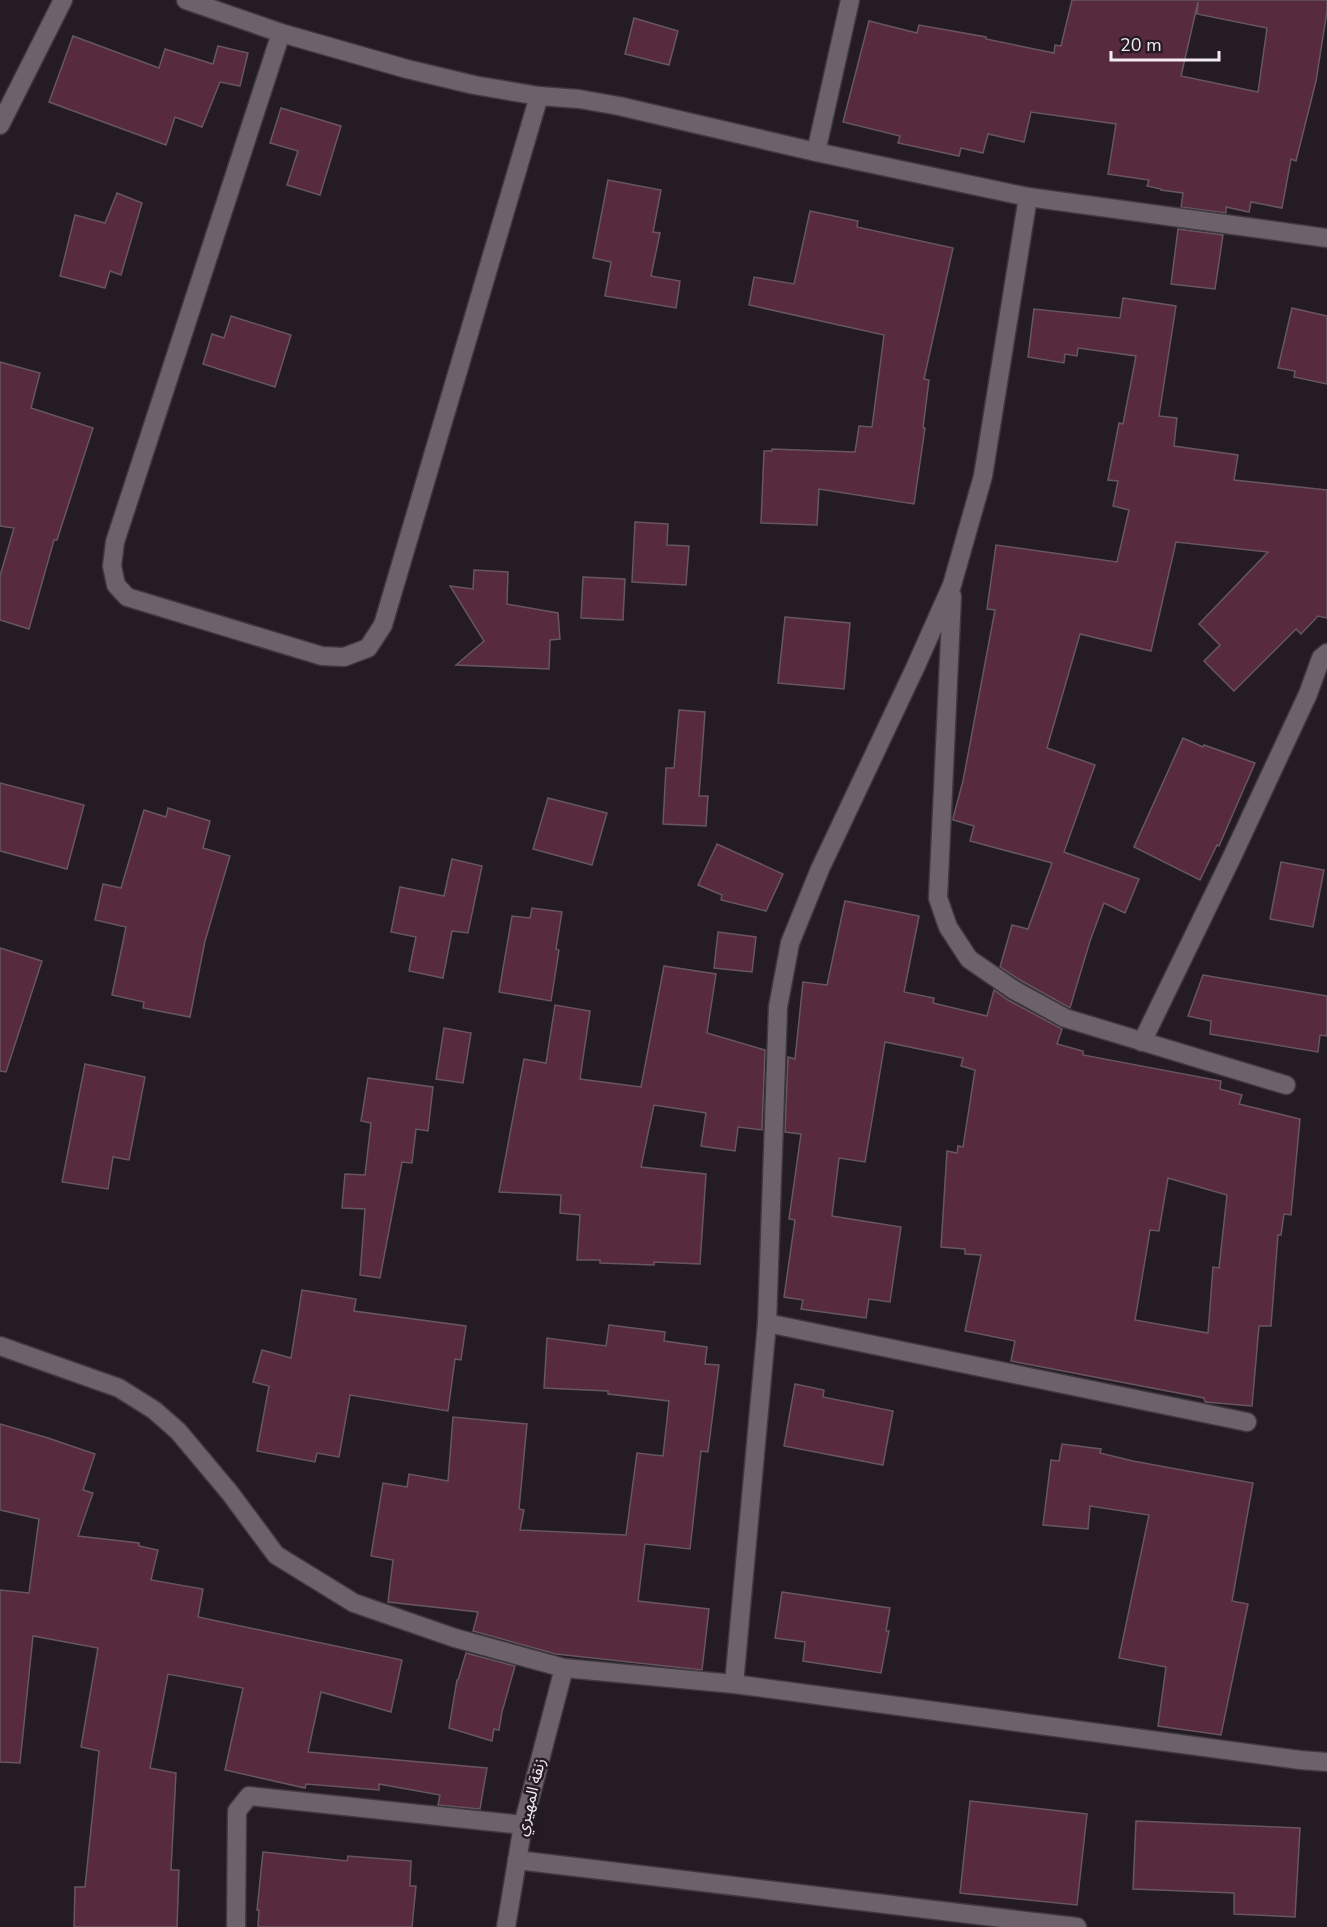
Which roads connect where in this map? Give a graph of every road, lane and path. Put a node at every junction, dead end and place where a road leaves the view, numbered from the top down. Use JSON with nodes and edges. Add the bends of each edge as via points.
{"nodes":[{"id":1,"x":63,"y":0,"type":"edge"},
{"id":2,"x":186,"y":0,"type":"edge"},
{"id":3,"x":850,"y":0,"type":"edge"},
{"id":4,"x":281,"y":33,"type":"junction"},
{"id":5,"x":539,"y":96,"type":"junction"},
{"id":6,"x":0,"y":125,"type":"edge"},
{"id":7,"x":816,"y":152,"type":"junction"},
{"id":8,"x":1028,"y":197,"type":"junction"},
{"id":9,"x":1327,"y":238,"type":"edge"},
{"id":10,"x":952,"y":585,"type":"junction"},
{"id":11,"x":1327,"y":652,"type":"edge"},
{"id":12,"x":1142,"y":1042,"type":"junction"},
{"id":13,"x":1286,"y":1085,"type":"dead end"},
{"id":14,"x":767,"y":1323,"type":"junction"},
{"id":15,"x":0,"y":1346,"type":"edge"},
{"id":16,"x":1247,"y":1422,"type":"dead end"},
{"id":17,"x":564,"y":1668,"type":"junction"},
{"id":18,"x":734,"y":1684,"type":"junction"},
{"id":19,"x":1327,"y":1762,"type":"edge"},
{"id":20,"x":523,"y":1825,"type":"junction"},
{"id":21,"x":517,"y":1860,"type":"junction"},
{"id":22,"x":236,"y":1927,"type":"edge"},
{"id":23,"x":506,"y":1927,"type":"edge"},
{"id":24,"x":1077,"y":1927,"type":"edge"}],
"edges":[{"from":1,"to":6,"type":"street"},
{"from":2,"to":4,"type":"street"},
{"from":3,"to":7,"type":"street"},
{"from":4,"to":5,"type":"street","via":[[407,69]]},
{"from":4,"to":5,"type":"street","via":[[115,542],[112,566],[116,585],[127,597],[322,656],[344,657],[368,648],[383,625]]},
{"from":5,"to":7,"type":"street","via":[[619,106]]},
{"from":7,"to":8,"type":"street"},
{"from":8,"to":9,"type":"street"},
{"from":8,"to":10,"type":"street","via":[[983,476]]},
{"from":10,"to":12,"type":"street","via":[[938,897],[948,927],[969,959],[1014,990],[1065,1018]]},
{"from":10,"to":14,"type":"street","via":[[820,869],[790,943],[778,1007]]},
{"from":11,"to":12,"type":"street"},
{"from":12,"to":13,"type":"street"},
{"from":14,"to":16,"type":"street"},
{"from":14,"to":18,"type":"street"},
{"from":15,"to":17,"type":"street","via":[[119,1388],[154,1410],[178,1431],[230,1493],[276,1556],[354,1603],[455,1638]]},
{"from":17,"to":18,"type":"street"},
{"from":17,"to":20,"type":"street","name":"زنقة المهيري"},
{"from":18,"to":19,"type":"street"},
{"from":20,"to":21,"type":"street","name":"زنقة المهيري"},
{"from":20,"to":22,"type":"street","via":[[249,1796],[237,1811]]},
{"from":21,"to":23,"type":"street","name":"زنقة المهيري"},
{"from":21,"to":24,"type":"street"}]}
